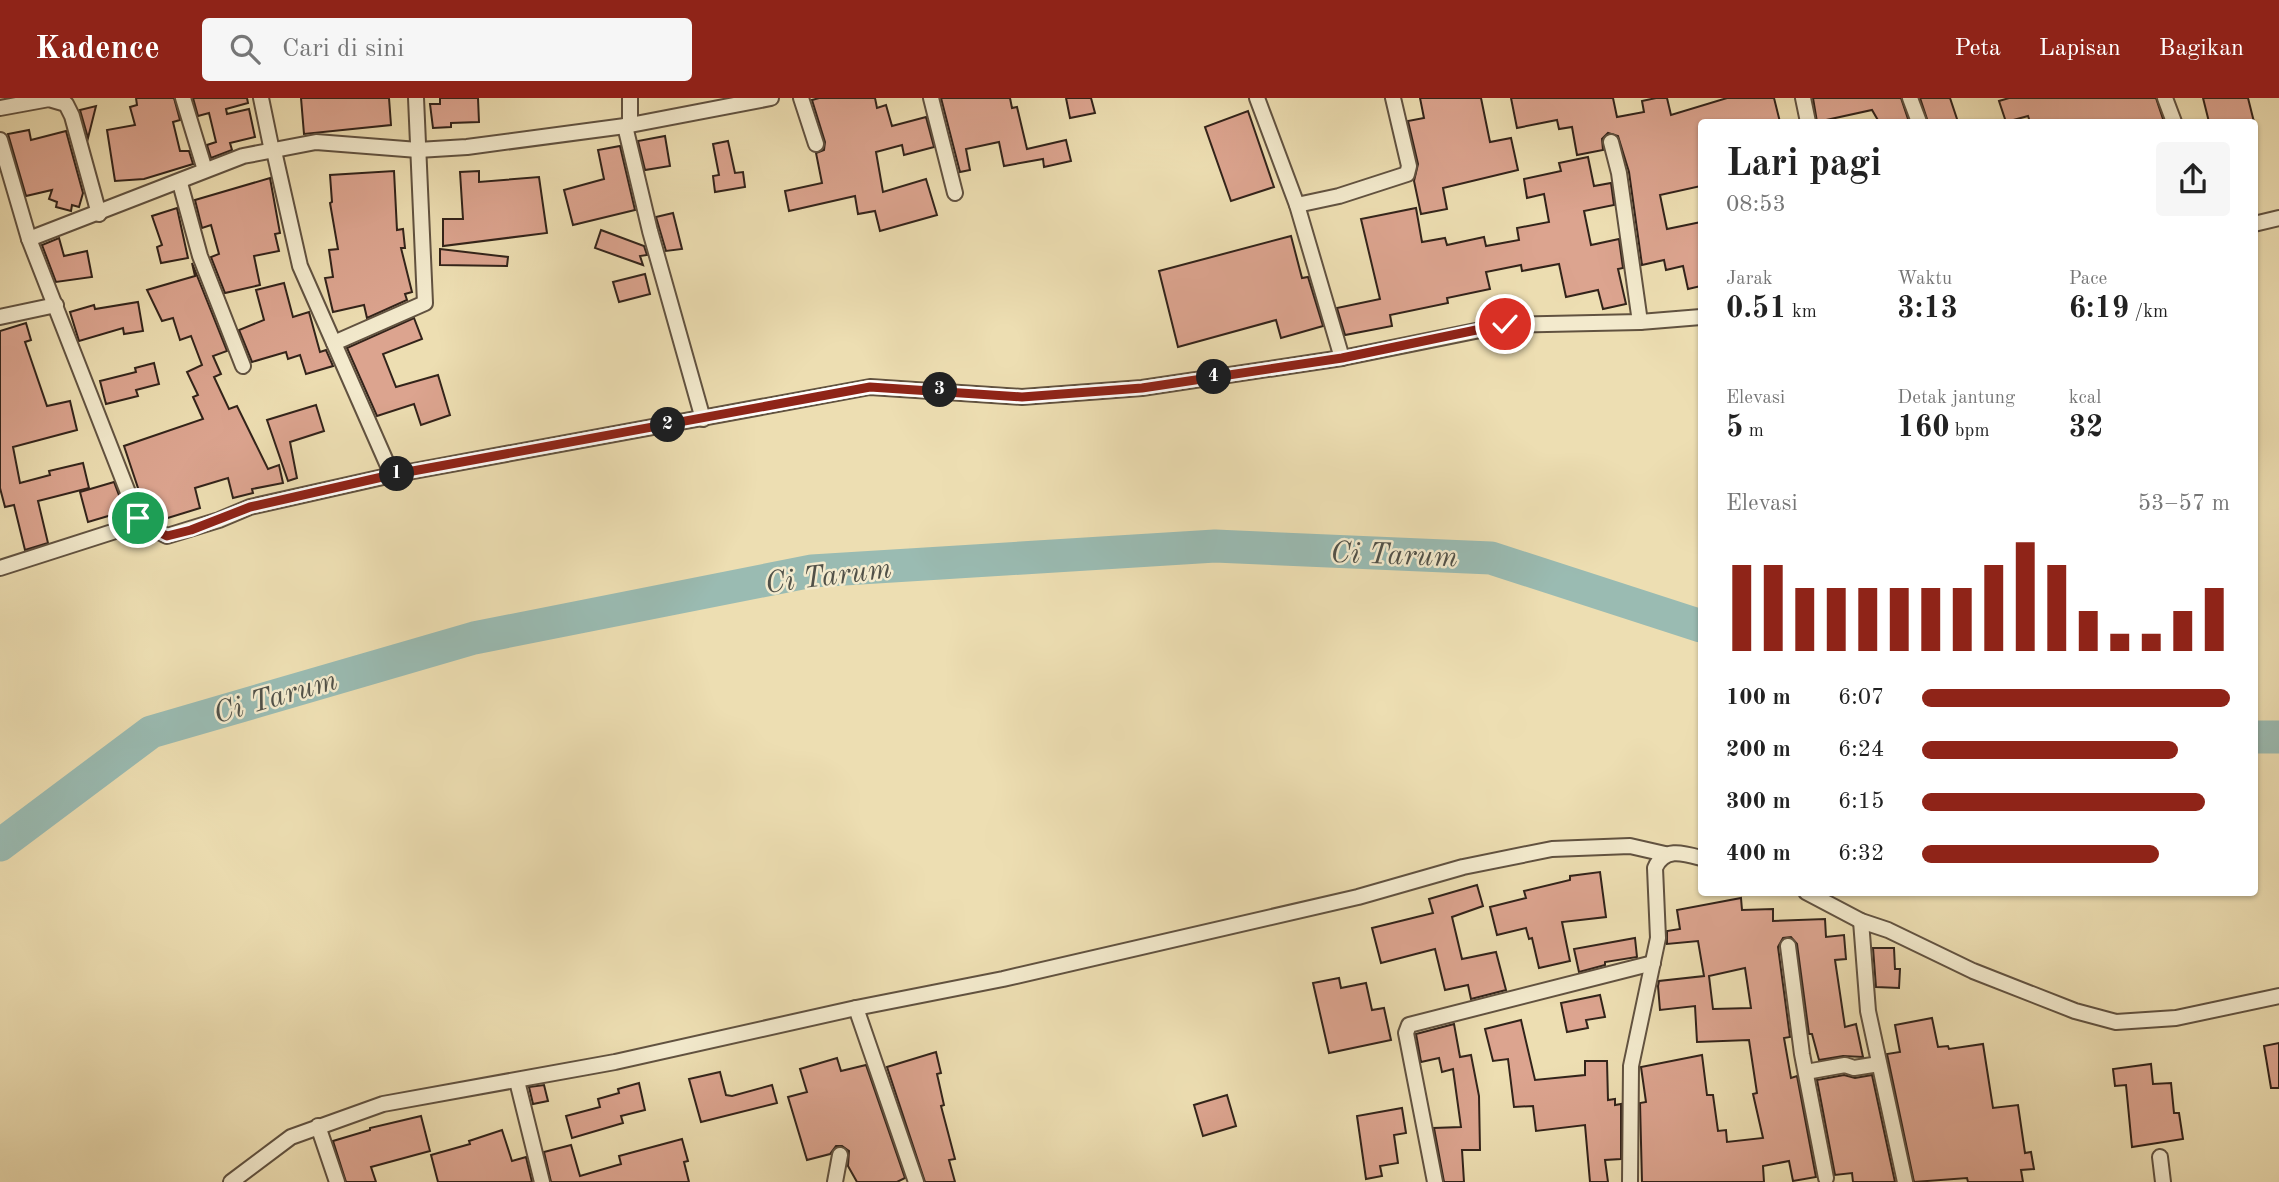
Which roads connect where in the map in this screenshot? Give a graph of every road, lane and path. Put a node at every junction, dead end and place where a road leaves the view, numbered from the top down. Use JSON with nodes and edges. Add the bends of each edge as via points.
{"nodes":[{"id":1,"x":183,"y":98,"type":"edge"},
{"id":2,"x":261,"y":98,"type":"edge"},
{"id":3,"x":416,"y":98,"type":"edge"},
{"id":4,"x":630,"y":98,"type":"edge"},
{"id":5,"x":771,"y":98,"type":"edge"},
{"id":6,"x":801,"y":98,"type":"edge"},
{"id":7,"x":931,"y":98,"type":"edge"},
{"id":8,"x":1257,"y":98,"type":"edge"},
{"id":9,"x":1393,"y":98,"type":"edge"},
{"id":10,"x":1803,"y":98,"type":"edge"},
{"id":11,"x":1910,"y":98,"type":"edge"},
{"id":12,"x":2165,"y":98,"type":"edge"},
{"id":13,"x":0,"y":108,"type":"edge"},
{"id":14,"x":1807,"y":119,"type":"edge"},
{"id":15,"x":1918,"y":119,"type":"edge"},
{"id":16,"x":2173,"y":119,"type":"edge"},
{"id":17,"x":628,"y":126,"type":"junction"},
{"id":18,"x":0,"y":140,"type":"edge"},
{"id":19,"x":1611,"y":142,"type":"dead end"},
{"id":20,"x":816,"y":144,"type":"dead end"},
{"id":21,"x":418,"y":149,"type":"junction"},
{"id":22,"x":273,"y":151,"type":"junction"},
{"id":23,"x":205,"y":170,"type":"junction"},
{"id":24,"x":180,"y":183,"type":"junction"},
{"id":25,"x":954,"y":193,"type":"dead end"},
{"id":26,"x":1297,"y":205,"type":"junction"},
{"id":27,"x":99,"y":214,"type":"junction"},
{"id":28,"x":2279,"y":218,"type":"edge"},
{"id":29,"x":2258,"y":223,"type":"edge"},
{"id":30,"x":29,"y":239,"type":"junction"},
{"id":31,"x":56,"y":305,"type":"junction"},
{"id":32,"x":0,"y":317,"type":"edge"},
{"id":33,"x":1698,"y":317,"type":"edge"},
{"id":34,"x":1640,"y":322,"type":"junction"},
{"id":35,"x":334,"y":343,"type":"junction"},
{"id":36,"x":1342,"y":358,"type":"junction"},
{"id":37,"x":243,"y":366,"type":"dead end"},
{"id":38,"x":704,"y":419,"type":"junction"},
{"id":39,"x":391,"y":475,"type":"junction"},
{"id":40,"x":137,"y":521,"type":"junction"},
{"id":41,"x":0,"y":568,"type":"edge"},
{"id":42,"x":1665,"y":854,"type":"junction"},
{"id":43,"x":1698,"y":858,"type":"edge"},
{"id":44,"x":1814,"y":896,"type":"edge"},
{"id":45,"x":1861,"y":921,"type":"junction"},
{"id":46,"x":1788,"y":946,"type":"dead end"},
{"id":47,"x":1653,"y":963,"type":"junction"},
{"id":48,"x":2279,"y":996,"type":"edge"},
{"id":49,"x":856,"y":1008,"type":"junction"},
{"id":50,"x":1879,"y":1064,"type":"junction"},
{"id":51,"x":1806,"y":1072,"type":"junction"},
{"id":52,"x":517,"y":1081,"type":"junction"},
{"id":53,"x":318,"y":1126,"type":"junction"},
{"id":54,"x":840,"y":1155,"type":"dead end"},
{"id":55,"x":2160,"y":1157,"type":"dead end"},
{"id":56,"x":1826,"y":1178,"type":"dead end"},
{"id":57,"x":231,"y":1182,"type":"edge"},
{"id":58,"x":337,"y":1182,"type":"edge"},
{"id":59,"x":542,"y":1182,"type":"edge"},
{"id":60,"x":835,"y":1182,"type":"edge"},
{"id":61,"x":916,"y":1182,"type":"edge"},
{"id":62,"x":1435,"y":1182,"type":"edge"},
{"id":63,"x":1630,"y":1182,"type":"edge"},
{"id":64,"x":1905,"y":1182,"type":"edge"},
{"id":65,"x":2163,"y":1182,"type":"edge"}],
"edges":[{"from":1,"to":23,"type":"street"},
{"from":2,"to":22,"type":"street"},
{"from":3,"to":21,"type":"street"},
{"from":4,"to":17,"type":"street"},
{"from":5,"to":17,"type":"street"},
{"from":6,"to":20,"type":"street"},
{"from":7,"to":25,"type":"street"},
{"from":8,"to":26,"type":"street"},
{"from":9,"to":26,"type":"street","via":[[1407,174]]},
{"from":10,"to":14,"type":"street"},
{"from":11,"to":15,"type":"street"},
{"from":12,"to":16,"type":"street"},
{"from":13,"to":27,"type":"street","via":[[49,99],[66,104]]},
{"from":17,"to":21,"type":"street"},
{"from":17,"to":38,"type":"street","via":[[650,231]]},
{"from":18,"to":30,"type":"street"},
{"from":19,"to":34,"type":"street"},
{"from":21,"to":22,"type":"street","via":[[316,142]]},
{"from":21,"to":35,"type":"street","via":[[425,303]]},
{"from":22,"to":23,"type":"street"},
{"from":22,"to":35,"type":"street","via":[[300,266]]},
{"from":23,"to":24,"type":"street"},
{"from":24,"to":27,"type":"street"},
{"from":24,"to":37,"type":"street","via":[[200,256]]},
{"from":26,"to":36,"type":"street"},
{"from":27,"to":30,"type":"street"},
{"from":28,"to":29,"type":"street"},
{"from":30,"to":31,"type":"street"},
{"from":31,"to":32,"type":"street"},
{"from":31,"to":40,"type":"street"},
{"from":33,"to":34,"type":"street"},
{"from":34,"to":36,"type":"street","via":[[1505,324]]},
{"from":35,"to":39,"type":"street"},
{"from":36,"to":38,"type":"street","via":[[1142,388],[1022,397],[870,387]]},
{"from":38,"to":39,"type":"street"},
{"from":39,"to":40,"type":"street","via":[[250,507],[167,536]]},
{"from":40,"to":41,"type":"street"},
{"from":42,"to":43,"type":"street"},
{"from":42,"to":47,"type":"street","via":[[1656,868],[1658,938]]},
{"from":42,"to":49,"type":"street","via":[[1630,846],[1552,849],[1003,979]]},
{"from":44,"to":45,"type":"street"},
{"from":45,"to":48,"type":"street","via":[[1973,971],[2116,1022],[2176,1018]]},
{"from":45,"to":50,"type":"street","via":[[1862,971]]},
{"from":46,"to":51,"type":"street"},
{"from":47,"to":62,"type":"street","via":[[1409,1025],[1406,1033]]},
{"from":47,"to":63,"type":"street","via":[[1631,1066]]},
{"from":49,"to":52,"type":"street"},
{"from":49,"to":61,"type":"street"},
{"from":50,"to":51,"type":"street"},
{"from":50,"to":64,"type":"street"},
{"from":51,"to":56,"type":"street"},
{"from":52,"to":53,"type":"street","via":[[383,1104]]},
{"from":52,"to":59,"type":"street"},
{"from":53,"to":57,"type":"street","via":[[291,1137]]},
{"from":53,"to":58,"type":"street"},
{"from":54,"to":60,"type":"street"},
{"from":55,"to":65,"type":"street"}]}
